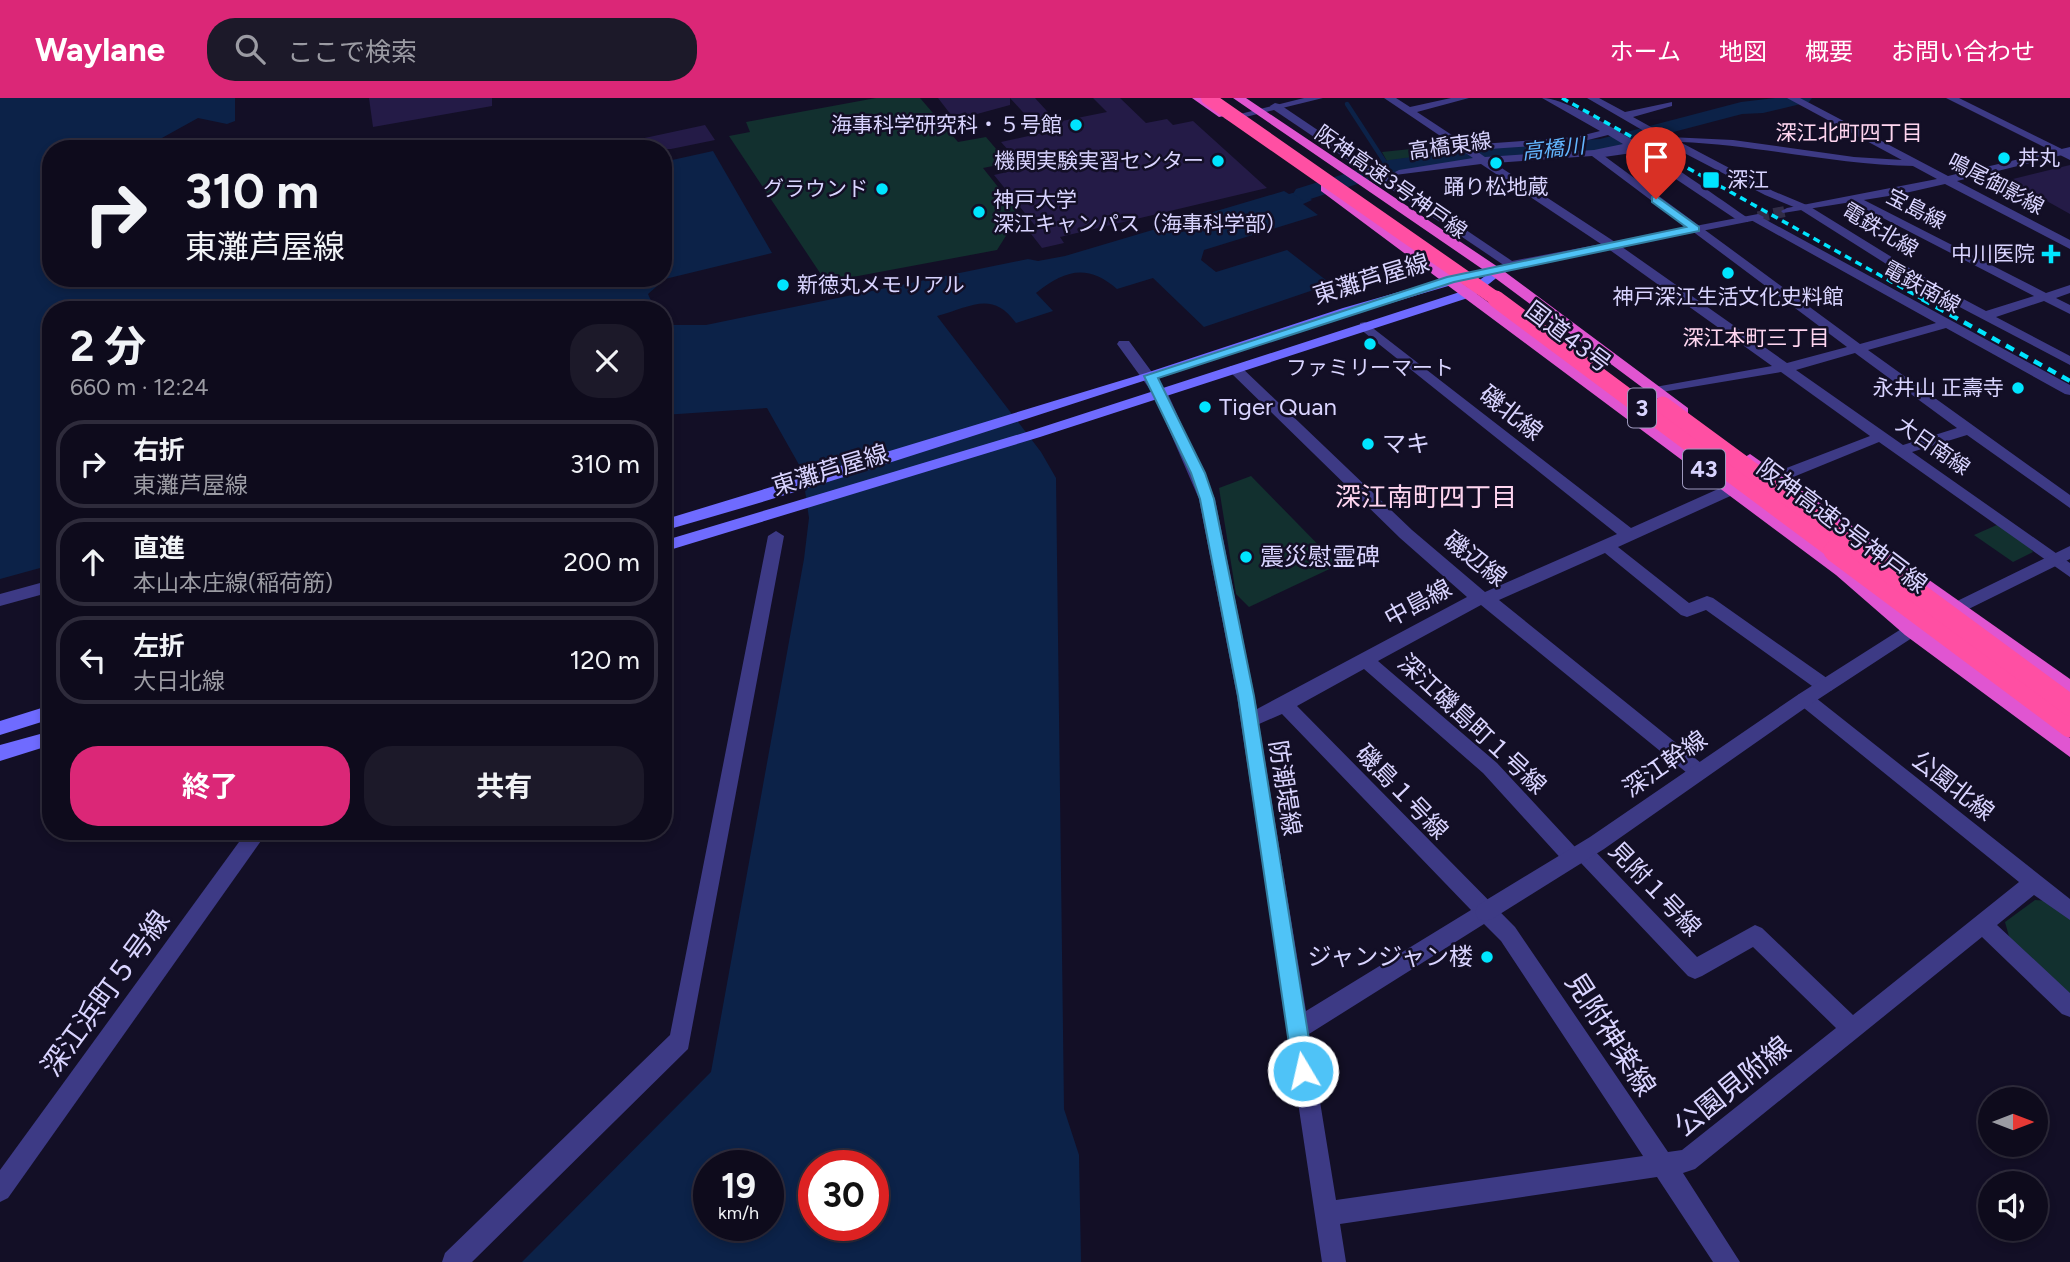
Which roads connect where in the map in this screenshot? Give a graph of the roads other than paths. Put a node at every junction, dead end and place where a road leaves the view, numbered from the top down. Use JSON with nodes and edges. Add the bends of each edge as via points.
{"nodes":[{"id":1,"x":1198,"y":98,"type":"edge"},
{"id":2,"x":1208,"y":98,"type":"edge"},
{"id":3,"x":1225,"y":98,"type":"edge"},
{"id":4,"x":1239,"y":98,"type":"edge"},
{"id":5,"x":1318,"y":98,"type":"edge"},
{"id":6,"x":1389,"y":98,"type":"edge"},
{"id":7,"x":1464,"y":98,"type":"edge"},
{"id":8,"x":1548,"y":98,"type":"edge"},
{"id":9,"x":1592,"y":98,"type":"edge"},
{"id":10,"x":1636,"y":98,"type":"edge"},
{"id":11,"x":1951,"y":98,"type":"edge"},
{"id":12,"x":1797,"y":100,"type":"edge"},
{"id":13,"x":1668,"y":104,"type":"dead end"},
{"id":14,"x":1276,"y":106,"type":"junction"},
{"id":15,"x":1654,"y":107,"type":"junction"},
{"id":16,"x":1259,"y":111,"type":"junction"},
{"id":17,"x":1407,"y":111,"type":"junction"},
{"id":18,"x":1229,"y":118,"type":"junction"},
{"id":19,"x":1632,"y":118,"type":"junction"},
{"id":20,"x":1610,"y":132,"type":"junction"},
{"id":21,"x":1665,"y":139,"type":"junction"},
{"id":22,"x":1629,"y":144,"type":"junction"},
{"id":23,"x":1464,"y":148,"type":"junction"},
{"id":24,"x":2067,"y":153,"type":"edge"},
{"id":25,"x":1595,"y":154,"type":"junction"},
{"id":26,"x":1480,"y":159,"type":"junction"},
{"id":27,"x":1915,"y":163,"type":"junction"},
{"id":28,"x":1399,"y":173,"type":"dead end"},
{"id":29,"x":1365,"y":176,"type":"junction"},
{"id":30,"x":1948,"y":180,"type":"junction"},
{"id":31,"x":1856,"y":200,"type":"junction"},
{"id":32,"x":1805,"y":208,"type":"junction"},
{"id":33,"x":1787,"y":211,"type":"tunnel mouth"},
{"id":34,"x":1747,"y":218,"type":"junction"},
{"id":35,"x":1694,"y":229,"type":"junction"},
{"id":36,"x":2070,"y":244,"type":"edge"},
{"id":37,"x":1611,"y":245,"type":"junction"},
{"id":38,"x":1512,"y":265,"type":"junction"},
{"id":39,"x":1496,"y":272,"type":"junction"},
{"id":40,"x":1451,"y":279,"type":"junction"},
{"id":41,"x":2070,"y":289,"type":"edge"},
{"id":42,"x":1470,"y":293,"type":"junction"},
{"id":43,"x":2044,"y":297,"type":"junction"},
{"id":44,"x":2070,"y":310,"type":"edge"},
{"id":45,"x":1985,"y":316,"type":"junction"},
{"id":46,"x":1950,"y":323,"type":"junction"},
{"id":47,"x":1365,"y":326,"type":"junction"},
{"id":48,"x":1124,"y":344,"type":"dead end"},
{"id":49,"x":1857,"y":349,"type":"junction"},
{"id":50,"x":2070,"y":361,"type":"edge"},
{"id":51,"x":1787,"y":368,"type":"junction"},
{"id":52,"x":1235,"y":369,"type":"junction"},
{"id":53,"x":1151,"y":376,"type":"junction"},
{"id":54,"x":1655,"y":391,"type":"junction"},
{"id":55,"x":2070,"y":391,"type":"edge"},
{"id":56,"x":1161,"y":394,"type":"junction"},
{"id":57,"x":1970,"y":429,"type":"junction"},
{"id":58,"x":1882,"y":436,"type":"junction"},
{"id":59,"x":1902,"y":450,"type":"junction"},
{"id":60,"x":1776,"y":478,"type":"junction"},
{"id":61,"x":1732,"y":489,"type":"junction"},
{"id":62,"x":2070,"y":503,"type":"edge"},
{"id":63,"x":672,"y":523,"type":"edge"},
{"id":64,"x":1629,"y":535,"type":"junction"},
{"id":65,"x":776,"y":536,"type":"dead end"},
{"id":66,"x":672,"y":544,"type":"edge"},
{"id":67,"x":1607,"y":546,"type":"junction"},
{"id":68,"x":2063,"y":556,"type":"edge"},
{"id":69,"x":2070,"y":571,"type":"edge"},
{"id":70,"x":42,"y":588,"type":"edge"},
{"id":71,"x":1483,"y":599,"type":"junction"},
{"id":72,"x":0,"y":600,"type":"edge"},
{"id":73,"x":1957,"y":607,"type":"junction"},
{"id":74,"x":1912,"y":630,"type":"junction"},
{"id":75,"x":1365,"y":660,"type":"junction"},
{"id":76,"x":1825,"y":686,"type":"junction"},
{"id":77,"x":2070,"y":690,"type":"edge"},
{"id":78,"x":1805,"y":699,"type":"junction"},
{"id":79,"x":1284,"y":705,"type":"junction"},
{"id":80,"x":2070,"y":705,"type":"edge"},
{"id":81,"x":42,"y":715,"type":"edge"},
{"id":82,"x":1250,"y":721,"type":"junction"},
{"id":83,"x":2070,"y":727,"type":"edge"},
{"id":84,"x":0,"y":728,"type":"edge"},
{"id":85,"x":42,"y":741,"type":"edge"},
{"id":86,"x":2070,"y":749,"type":"edge"},
{"id":87,"x":0,"y":753,"type":"edge"},
{"id":88,"x":1699,"y":772,"type":"junction"},
{"id":89,"x":252,"y":840,"type":"edge"},
{"id":90,"x":1578,"y":855,"type":"junction"},
{"id":91,"x":2035,"y":882,"type":"junction"},
{"id":92,"x":2070,"y":911,"type":"edge"},
{"id":93,"x":1485,"y":912,"type":"junction"},
{"id":94,"x":1982,"y":924,"type":"junction"},
{"id":95,"x":2070,"y":1007,"type":"edge"},
{"id":96,"x":1851,"y":1028,"type":"junction"},
{"id":97,"x":1297,"y":1029,"type":"junction"},
{"id":98,"x":1662,"y":1167,"type":"junction"},
{"id":99,"x":0,"y":1189,"type":"edge"},
{"id":100,"x":1326,"y":1214,"type":"junction"},
{"id":101,"x":454,"y":1262,"type":"edge"},
{"id":102,"x":1334,"y":1262,"type":"edge"},
{"id":103,"x":1728,"y":1262,"type":"edge"}],
"edges":[{"from":1,"to":18,"type":"highway","name":"国道43号","number":"43"},
{"from":2,"to":83,"type":"highway","name":"阪神高速3号神戸線","number":"3","bridge":true,"via":[[1460,272]]},
{"from":3,"to":80,"type":"highway","name":"阪神高速3号神戸線","number":"3","bridge":true,"via":[[1547,319]]},
{"from":4,"to":16,"type":"highway","name":"国道43号","number":"43"},
{"from":5,"to":14,"type":"street"},
{"from":6,"to":17,"type":"street","name":"大日南線"},
{"from":7,"to":17,"type":"street"},
{"from":8,"to":20,"type":"street"},
{"from":9,"to":19,"type":"street"},
{"from":10,"to":15,"type":"street"},
{"from":11,"to":24,"type":"street"},
{"from":12,"to":27,"type":"street","name":"鳴尾御影線"},
{"from":13,"to":15,"type":"street"},
{"from":14,"to":16,"type":"street"},
{"from":14,"to":29,"type":"street"},
{"from":15,"to":19,"type":"street"},
{"from":16,"to":18,"type":"street"},
{"from":16,"to":29,"type":"highway","name":"国道43号","number":"43","via":[[1348,170]]},
{"from":17,"to":23,"type":"street","name":"大日南線"},
{"from":18,"to":40,"type":"highway","name":"国道43号","number":"43"},
{"from":19,"to":21,"type":"street"},
{"from":20,"to":22,"type":"street","name":"電鉄南線"},
{"from":20,"to":23,"type":"street"},
{"from":21,"to":27,"type":"street","via":[[1711,139],[1872,164]]},
{"from":21,"to":32,"type":"street","name":"電鉄北線","via":[[1722,168],[1748,170],[1778,188],[1769,193]]},
{"from":22,"to":25,"type":"street","name":"高橋東線"},
{"from":22,"to":34,"type":"street","name":"電鉄南線"},
{"from":23,"to":26,"type":"street","name":"大日南線"},
{"from":24,"to":30,"type":"street"},
{"from":25,"to":26,"type":"street","name":"高橋東線"},
{"from":25,"to":34,"type":"street","via":[[1634,150]]},
{"from":25,"to":35,"type":"street"},
{"from":26,"to":28,"type":"street","name":"高橋東線"},
{"from":26,"to":37,"type":"street","name":"大日南線"},
{"from":27,"to":30,"type":"street","name":"鳴尾御影線"},
{"from":29,"to":38,"type":"street","via":[[1383,177]]},
{"from":29,"to":39,"type":"highway","name":"国道43号","number":"43"},
{"from":30,"to":31,"type":"street"},
{"from":30,"to":36,"type":"street","name":"鳴尾御影線"},
{"from":31,"to":32,"type":"street"},
{"from":31,"to":43,"type":"street","name":"宝島線"},
{"from":32,"to":33,"type":"street"},
{"from":32,"to":45,"type":"street","name":"電鉄北線"},
{"from":34,"to":35,"type":"street"},
{"from":34,"to":46,"type":"street","name":"電鉄南線"},
{"from":35,"to":37,"type":"street"},
{"from":35,"to":49,"type":"street"},
{"from":37,"to":38,"type":"street"},
{"from":37,"to":51,"type":"street","name":"大日南線"},
{"from":38,"to":39,"type":"street"},
{"from":39,"to":40,"type":"main road","name":"東灘芦屋線"},
{"from":39,"to":42,"type":"main road","name":"東灘芦屋線"},
{"from":39,"to":54,"type":"highway","name":"国道43号","number":"43"},
{"from":40,"to":42,"type":"highway","name":"国道43号","number":"43"},
{"from":40,"to":53,"type":"main road","name":"東灘芦屋線"},
{"from":41,"to":43,"type":"street"},
{"from":42,"to":47,"type":"main road","name":"東灘芦屋線"},
{"from":42,"to":61,"type":"highway","name":"国道43号","number":"43"},
{"from":43,"to":44,"type":"street","name":"宝島線"},
{"from":43,"to":45,"type":"street"},
{"from":45,"to":50,"type":"street","name":"電鉄北線"},
{"from":46,"to":49,"type":"street"},
{"from":46,"to":55,"type":"street","name":"電鉄南線"},
{"from":47,"to":52,"type":"main road","name":"東灘芦屋線"},
{"from":47,"to":64,"type":"street","name":"磯北線"},
{"from":48,"to":53,"type":"street","name":"防潮堤線"},
{"from":49,"to":51,"type":"street"},
{"from":49,"to":57,"type":"street"},
{"from":51,"to":54,"type":"street"},
{"from":51,"to":58,"type":"street","name":"大日南線"},
{"from":52,"to":56,"type":"main road","name":"東灘芦屋線"},
{"from":52,"to":71,"type":"street","name":"磯辺線","via":[[1406,534]]},
{"from":53,"to":56,"type":"street","name":"防潮堤線"},
{"from":53,"to":63,"type":"main road","name":"東灘芦屋線"},
{"from":54,"to":60,"type":"highway","name":"国道43号","number":"43"},
{"from":56,"to":66,"type":"main road","name":"東灘芦屋線"},
{"from":56,"to":82,"type":"street","name":"防潮堤線","via":[[1207,499]]},
{"from":57,"to":59,"type":"street"},
{"from":57,"to":62,"type":"street"},
{"from":58,"to":59,"type":"street","name":"大日南線"},
{"from":58,"to":60,"type":"street"},
{"from":59,"to":68,"type":"street","name":"大日南線"},
{"from":60,"to":73,"type":"highway","name":"国道43号","number":"43"},
{"from":61,"to":64,"type":"street","name":"中島線"},
{"from":61,"to":74,"type":"highway","name":"国道43号","number":"43"},
{"from":64,"to":67,"type":"street","name":"中島線"},
{"from":65,"to":101,"type":"street","via":[[680,1041]]},
{"from":67,"to":71,"type":"street","name":"中島線"},
{"from":67,"to":76,"type":"street","via":[[1687,611],[1707,602]]},
{"from":68,"to":69,"type":"street","name":"大日南線"},
{"from":68,"to":73,"type":"street","name":"深江幹線"},
{"from":70,"to":72,"type":"street"},
{"from":71,"to":75,"type":"street","name":"中島線"},
{"from":71,"to":88,"type":"street","name":"磯辺線"},
{"from":73,"to":74,"type":"street","name":"深江幹線"},
{"from":73,"to":77,"type":"highway","name":"国道43号","number":"43"},
{"from":74,"to":76,"type":"street","name":"深江幹線"},
{"from":74,"to":86,"type":"highway","name":"国道43号","number":"43"},
{"from":75,"to":79,"type":"street","name":"中島線"},
{"from":75,"to":90,"type":"street","name":"深江磯島町１号線","via":[[1490,768]]},
{"from":76,"to":78,"type":"street","name":"深江幹線"},
{"from":78,"to":88,"type":"street","name":"深江幹線"},
{"from":78,"to":91,"type":"street","name":"公園北線"},
{"from":79,"to":82,"type":"street","name":"中島線"},
{"from":79,"to":93,"type":"street","name":"磯島１号線"},
{"from":81,"to":84,"type":"main road"},
{"from":82,"to":97,"type":"street","name":"防潮堤線"},
{"from":85,"to":87,"type":"main road"},
{"from":88,"to":90,"type":"street","name":"深江幹線"},
{"from":89,"to":99,"type":"street","name":"深江浜町５号線"},
{"from":90,"to":93,"type":"street","name":"深江幹線"},
{"from":90,"to":96,"type":"street","name":"見附１号線","via":[[1695,969],[1755,935]]},
{"from":91,"to":92,"type":"street","name":"公園北線"},
{"from":91,"to":94,"type":"street","name":"公園見附線"},
{"from":93,"to":97,"type":"street","name":"深江幹線"},
{"from":93,"to":98,"type":"street","name":"見附神楽線","via":[[1530,964]]},
{"from":94,"to":95,"type":"street"},
{"from":94,"to":96,"type":"street","name":"公園見附線"},
{"from":96,"to":98,"type":"street","name":"公園見附線","via":[[1688,1161]]},
{"from":97,"to":100,"type":"street","name":"防潮堤線"},
{"from":98,"to":100,"type":"street","name":"公園見附線"},
{"from":98,"to":103,"type":"street","name":"見附神楽線"},
{"from":100,"to":102,"type":"street","name":"防潮堤線"}]}
